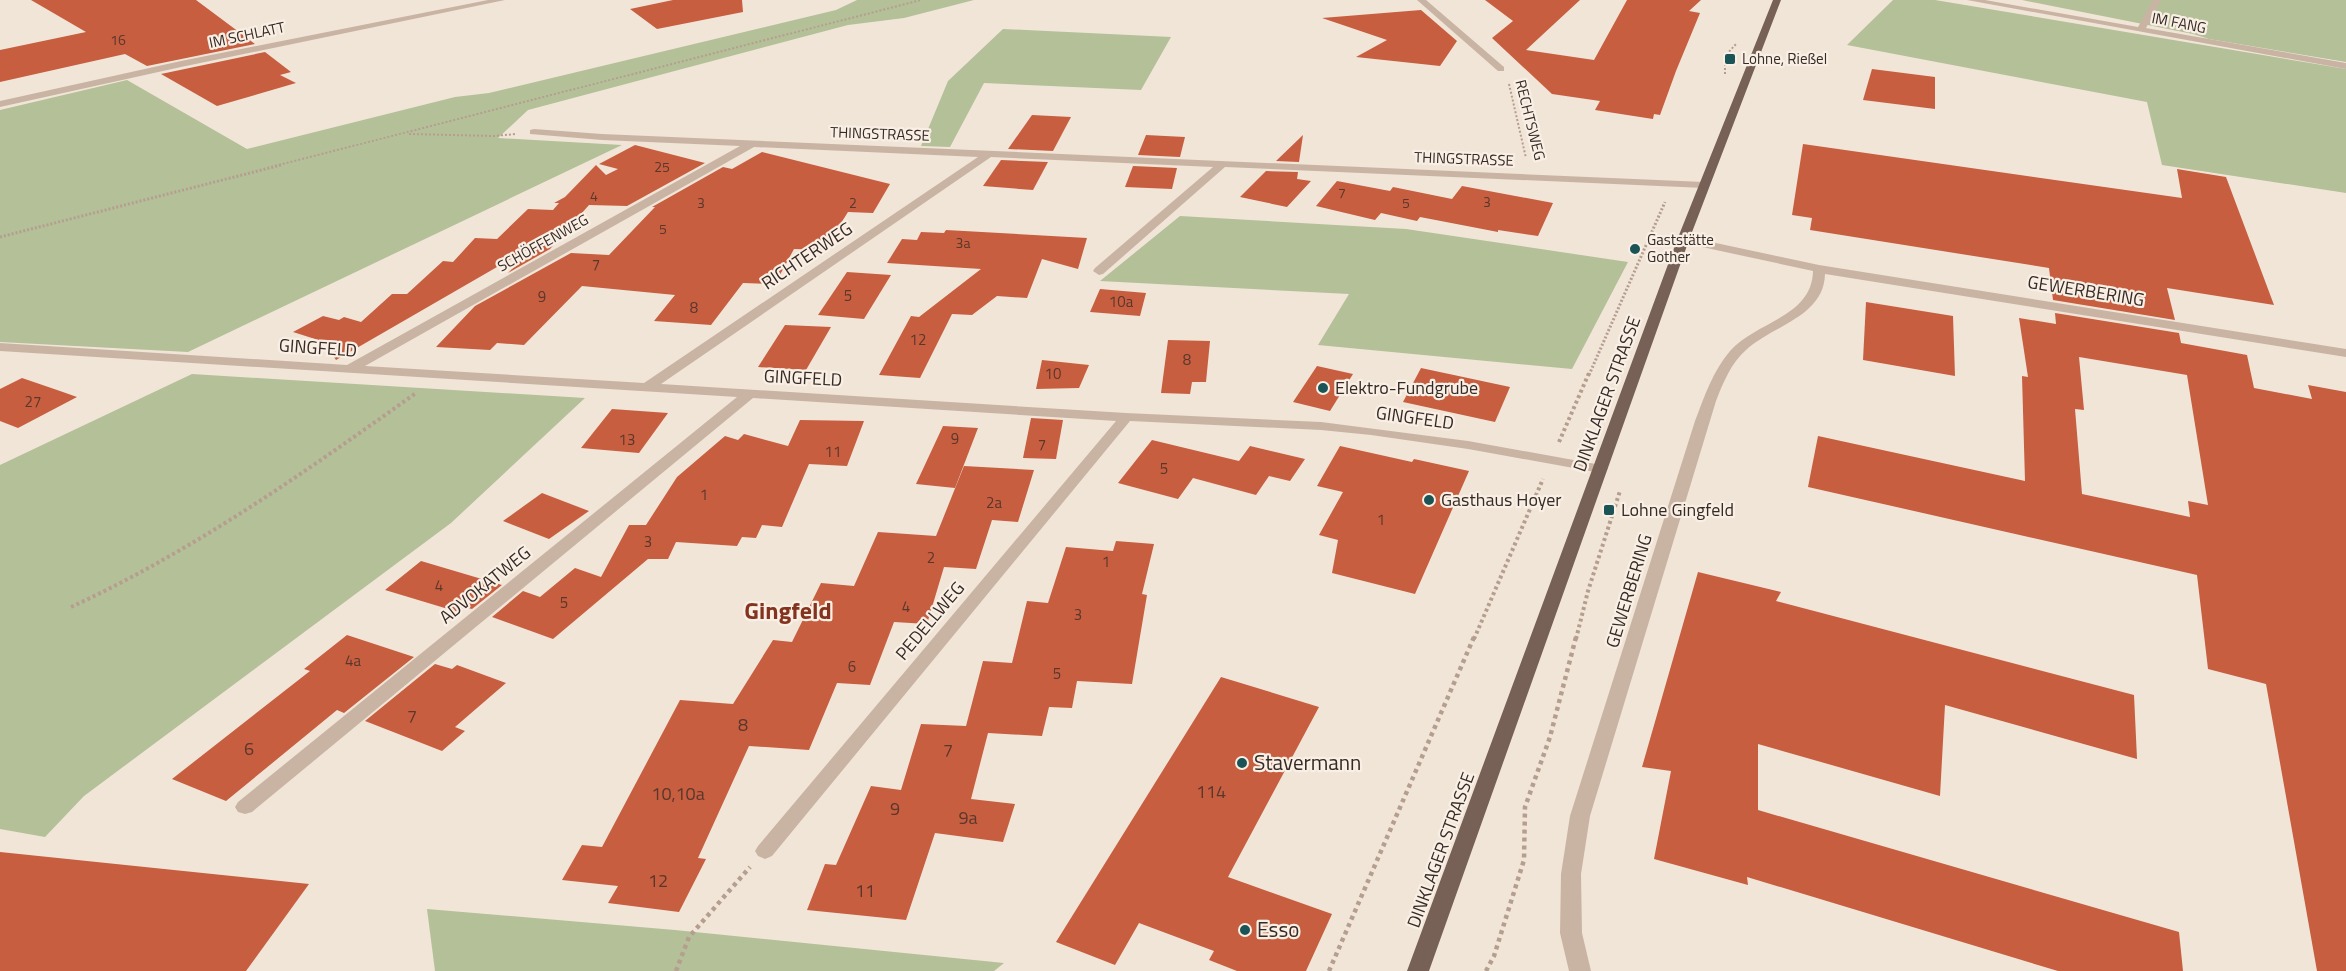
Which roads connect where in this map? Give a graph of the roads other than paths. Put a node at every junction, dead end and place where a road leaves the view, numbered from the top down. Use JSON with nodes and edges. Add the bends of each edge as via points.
{"nodes":[{"id":1,"x":501,"y":0,"type":"edge"},
{"id":2,"x":1421,"y":0,"type":"edge"},
{"id":3,"x":1777,"y":0,"type":"edge"},
{"id":4,"x":1971,"y":0,"type":"edge"},
{"id":5,"x":2157,"y":0,"type":"edge"},
{"id":6,"x":2142,"y":30,"type":"junction"},
{"id":7,"x":2346,"y":66,"type":"edge"},
{"id":8,"x":1502,"y":69,"type":"road end"},
{"id":9,"x":0,"y":104,"type":"edge"},
{"id":10,"x":534,"y":132,"type":"road end"},
{"id":11,"x":751,"y":144,"type":"junction"},
{"id":12,"x":988,"y":154,"type":"junction"},
{"id":13,"x":1224,"y":163,"type":"junction"},
{"id":14,"x":1704,"y":185,"type":"junction"},
{"id":15,"x":1683,"y":240,"type":"junction"},
{"id":16,"x":1819,"y":269,"type":"junction"},
{"id":17,"x":1099,"y":272,"type":"dead end"},
{"id":18,"x":0,"y":347,"type":"edge"},
{"id":19,"x":2346,"y":353,"type":"edge"},
{"id":20,"x":349,"y":369,"type":"junction"},
{"id":21,"x":646,"y":388,"type":"junction"},
{"id":22,"x":748,"y":394,"type":"junction"},
{"id":23,"x":1126,"y":417,"type":"junction"},
{"id":24,"x":1601,"y":469,"type":"junction"},
{"id":25,"x":245,"y":807,"type":"dead end"},
{"id":26,"x":765,"y":851,"type":"road end"},
{"id":27,"x":1418,"y":971,"type":"edge"},
{"id":28,"x":1580,"y":971,"type":"edge"}],
"edges":[{"from":1,"to":9,"type":"street","name":"IM SCHLATT"},
{"from":2,"to":8,"type":"street","name":"RECHTSWEG"},
{"from":3,"to":14,"type":"main road","name":"DINKLAGER STRASSE"},
{"from":4,"to":6,"type":"street","name":"IM FANG"},
{"from":5,"to":6,"type":"street"},
{"from":6,"to":7,"type":"street","name":"IM FANG"},
{"from":10,"to":11,"type":"street","name":"THINGSTRASSE"},
{"from":11,"to":12,"type":"street","name":"THINGSTRASSE"},
{"from":11,"to":20,"type":"street","name":"SCHÖFFENWEG"},
{"from":12,"to":13,"type":"street","name":"THINGSTRASSE"},
{"from":12,"to":21,"type":"street","name":"RICHTERWEG"},
{"from":13,"to":14,"type":"street","name":"THINGSTRASSE"},
{"from":13,"to":17,"type":"street"},
{"from":14,"to":15,"type":"main road","name":"DINKLAGER STRASSE"},
{"from":15,"to":16,"type":"street","name":"GEWERBERING"},
{"from":15,"to":24,"type":"main road","name":"DINKLAGER STRASSE"},
{"from":16,"to":19,"type":"street","name":"GEWERBERING"},
{"from":16,"to":28,"type":"street","name":"GEWERBERING","via":[[1818,290],[1804,307],[1740,347],[1720,375],[1702,421],[1580,816],[1570,874],[1571,933]]},
{"from":18,"to":20,"type":"street","name":"GINGFELD"},
{"from":20,"to":21,"type":"street","name":"GINGFELD"},
{"from":21,"to":22,"type":"street","name":"GINGFELD"},
{"from":22,"to":23,"type":"street","name":"GINGFELD"},
{"from":22,"to":25,"type":"street","name":"ADVOKATWEG"},
{"from":23,"to":24,"type":"street","name":"GINGFELD","via":[[1371,431]]},
{"from":23,"to":26,"type":"street","name":"PEDELLWEG"},
{"from":24,"to":27,"type":"main road","name":"DINKLAGER STRASSE"}]}
